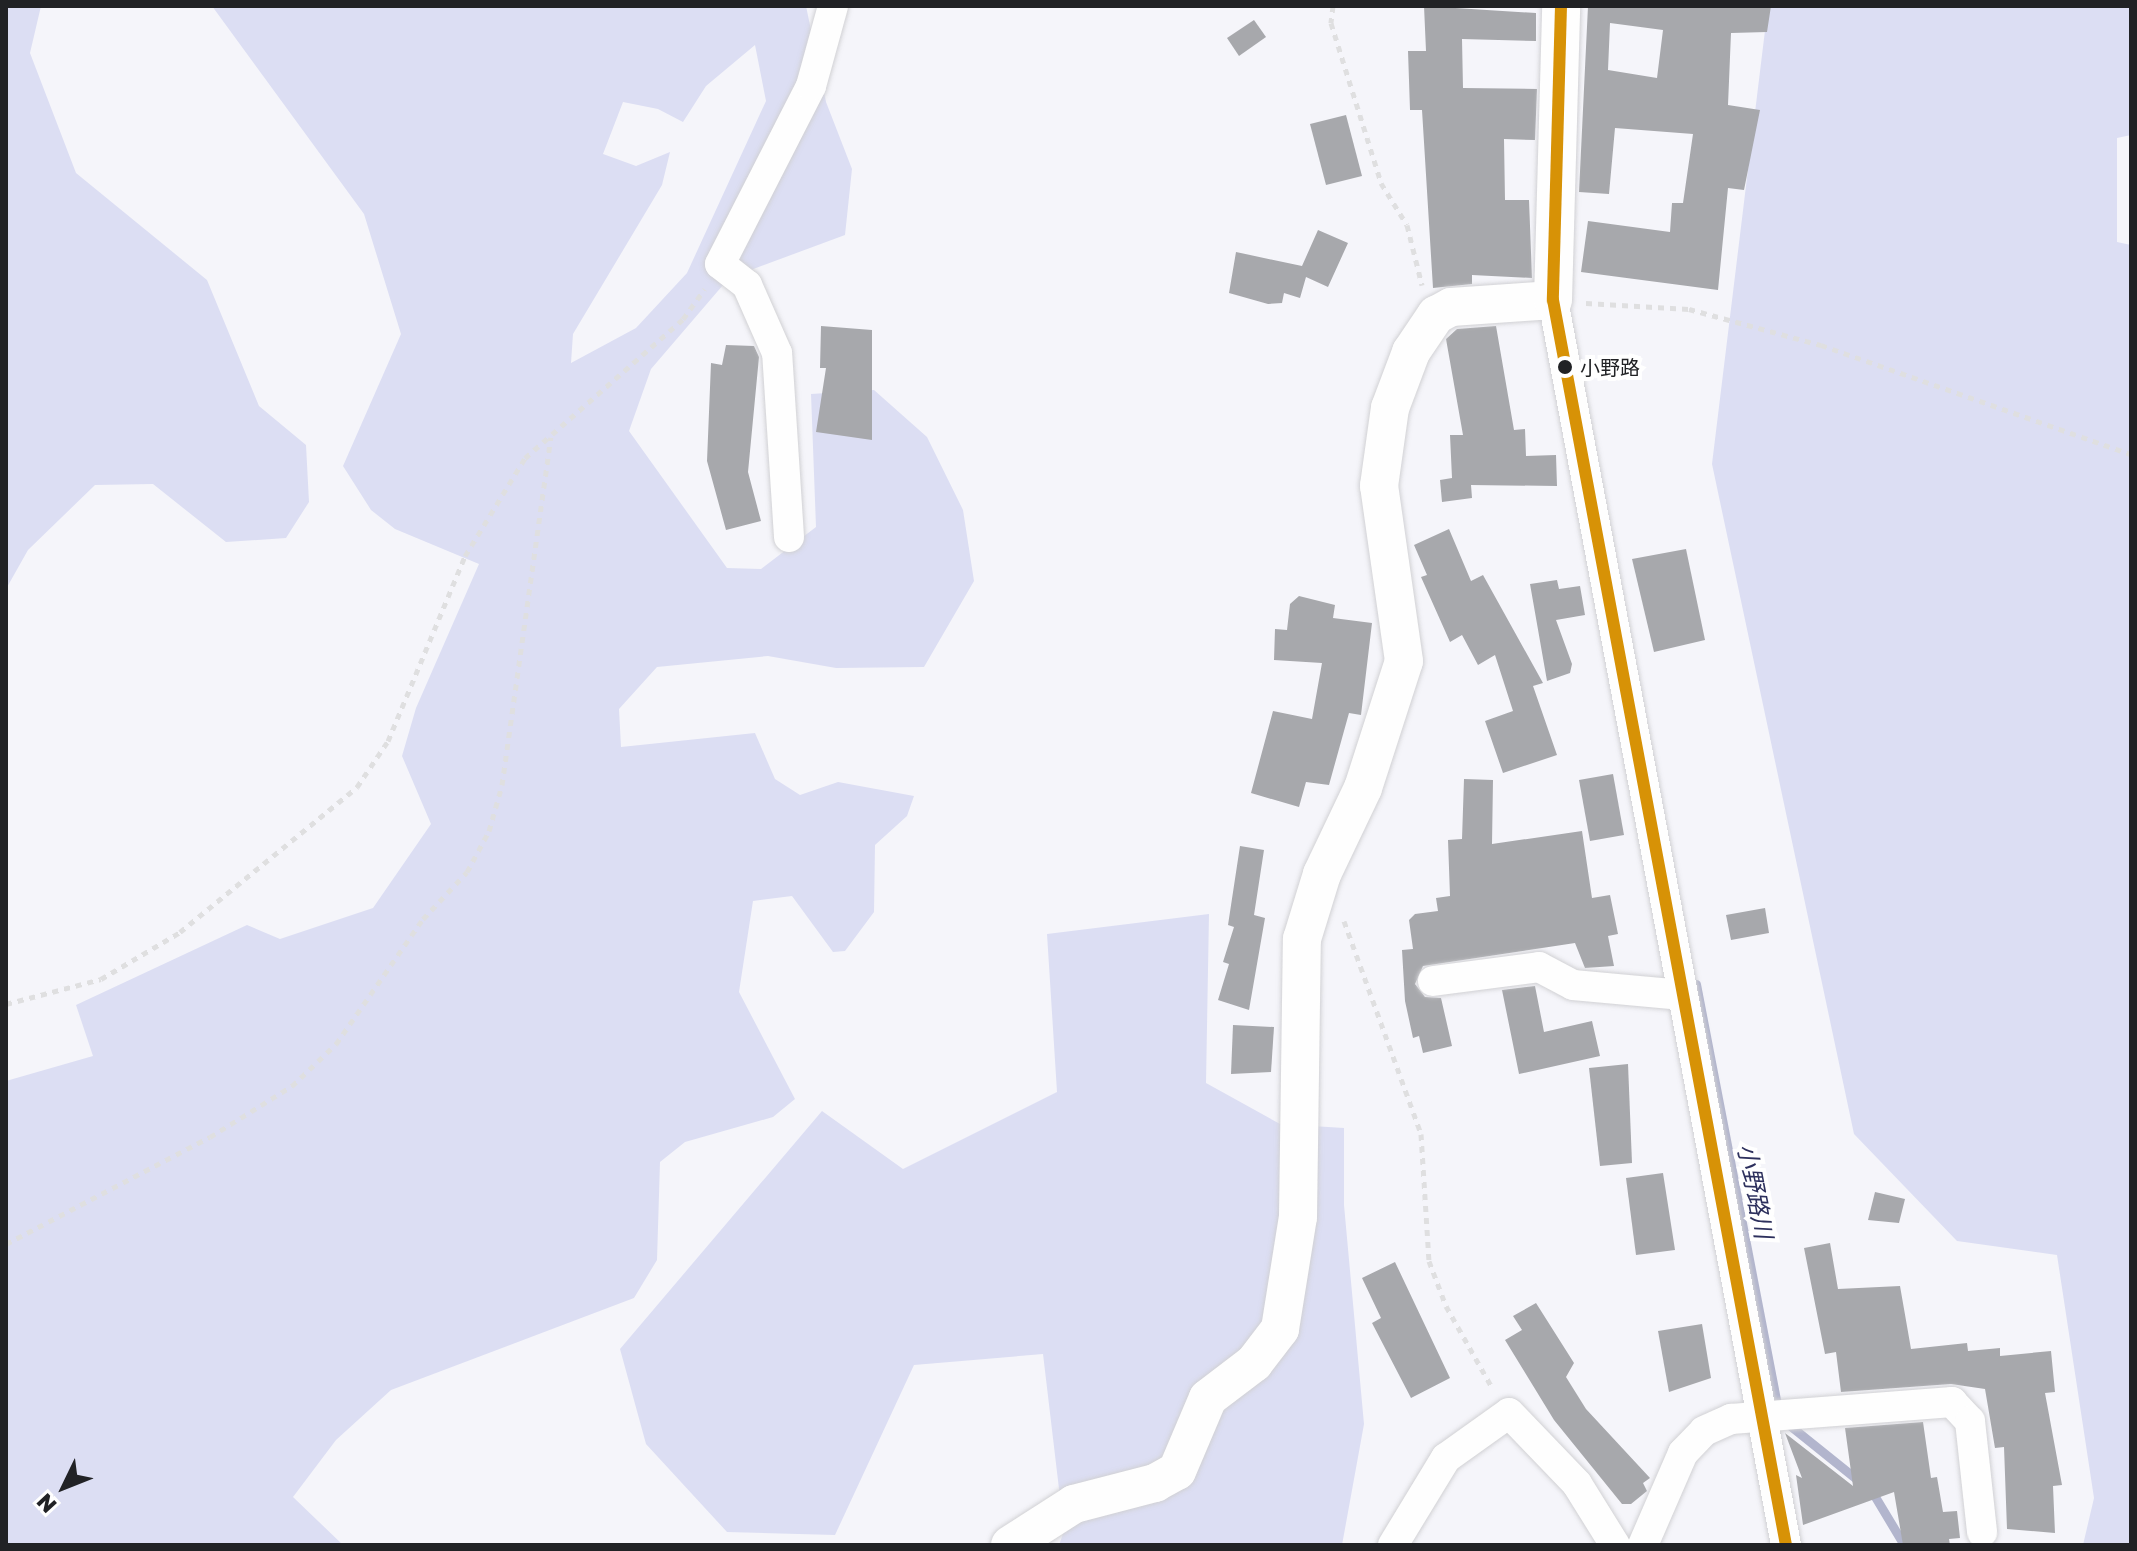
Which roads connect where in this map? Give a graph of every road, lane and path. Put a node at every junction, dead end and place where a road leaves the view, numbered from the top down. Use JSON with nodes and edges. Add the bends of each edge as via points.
{"nodes":[{"id":1,"x":833,"y":6,"type":"edge"},
{"id":2,"x":1333,"y":6,"type":"edge"},
{"id":3,"x":1561,"y":6,"type":"edge"},
{"id":4,"x":720,"y":264,"type":"junction"},
{"id":5,"x":1553,"y":300,"type":"junction"},
{"id":6,"x":1436,"y":315,"type":"junction"},
{"id":7,"x":551,"y":436,"type":"junction"},
{"id":8,"x":2131,"y":454,"type":"edge"},
{"id":9,"x":789,"y":537,"type":"dead end"},
{"id":10,"x":1344,"y":910,"type":"dead end"},
{"id":11,"x":1433,"y":981,"type":"dead end"},
{"id":12,"x":1683,"y":995,"type":"junction"},
{"id":13,"x":6,"y":1004,"type":"edge"},
{"id":14,"x":6,"y":1244,"type":"edge"},
{"id":15,"x":1509,"y":1413,"type":"junction"},
{"id":16,"x":1762,"y":1413,"type":"junction"},
{"id":17,"x":1982,"y":1532,"type":"dead end"},
{"id":18,"x":1407,"y":1541,"type":"edge"},
{"id":19,"x":1010,"y":1545,"type":"edge"},
{"id":20,"x":1615,"y":1545,"type":"edge"},
{"id":21,"x":1643,"y":1545,"type":"edge"},
{"id":22,"x":1786,"y":1545,"type":"edge"}],
"edges":[{"from":1,"to":4,"type":"street","via":[[811,86]]},
{"from":2,"to":6,"type":"path","via":[[1331,23],[1381,183],[1407,225]]},
{"from":3,"to":5,"type":"main road"},
{"from":4,"to":7,"type":"path","via":[[683,319]]},
{"from":4,"to":9,"type":"street","via":[[747,285],[777,353]]},
{"from":5,"to":6,"type":"main road","via":[[1451,307]]},
{"from":5,"to":8,"type":"path","via":[[1689,309],[1821,345]]},
{"from":5,"to":12,"type":"street"},
{"from":6,"to":19,"type":"main road","via":[[1403,368],[1381,458],[1384,530],[1404,644],[1399,684],[1363,788],[1322,874],[1298,962],[1298,1217],[1280,1329],[1254,1363],[1208,1398],[1184,1462],[1170,1477],[1074,1504]]},
{"from":7,"to":13,"type":"path","via":[[525,458],[488,513],[388,741],[357,787],[180,932],[101,979]]},
{"from":7,"to":14,"type":"path","via":[[502,785],[489,831],[467,872],[423,919],[336,1044],[292,1086]]},
{"from":10,"to":15,"type":"path","via":[[1427,1158],[1429,1261],[1446,1306]]},
{"from":11,"to":12,"type":"street","via":[[1539,967],[1573,985]]},
{"from":12,"to":16,"type":"street"},
{"from":15,"to":18,"type":"street","via":[[1446,1458]]},
{"from":15,"to":20,"type":"street","via":[[1577,1484]]},
{"from":16,"to":17,"type":"street","via":[[1802,1416],[1952,1402],[1970,1421]]},
{"from":16,"to":21,"type":"street","via":[[1704,1431],[1683,1453]]},
{"from":16,"to":22,"type":"street"}]}
